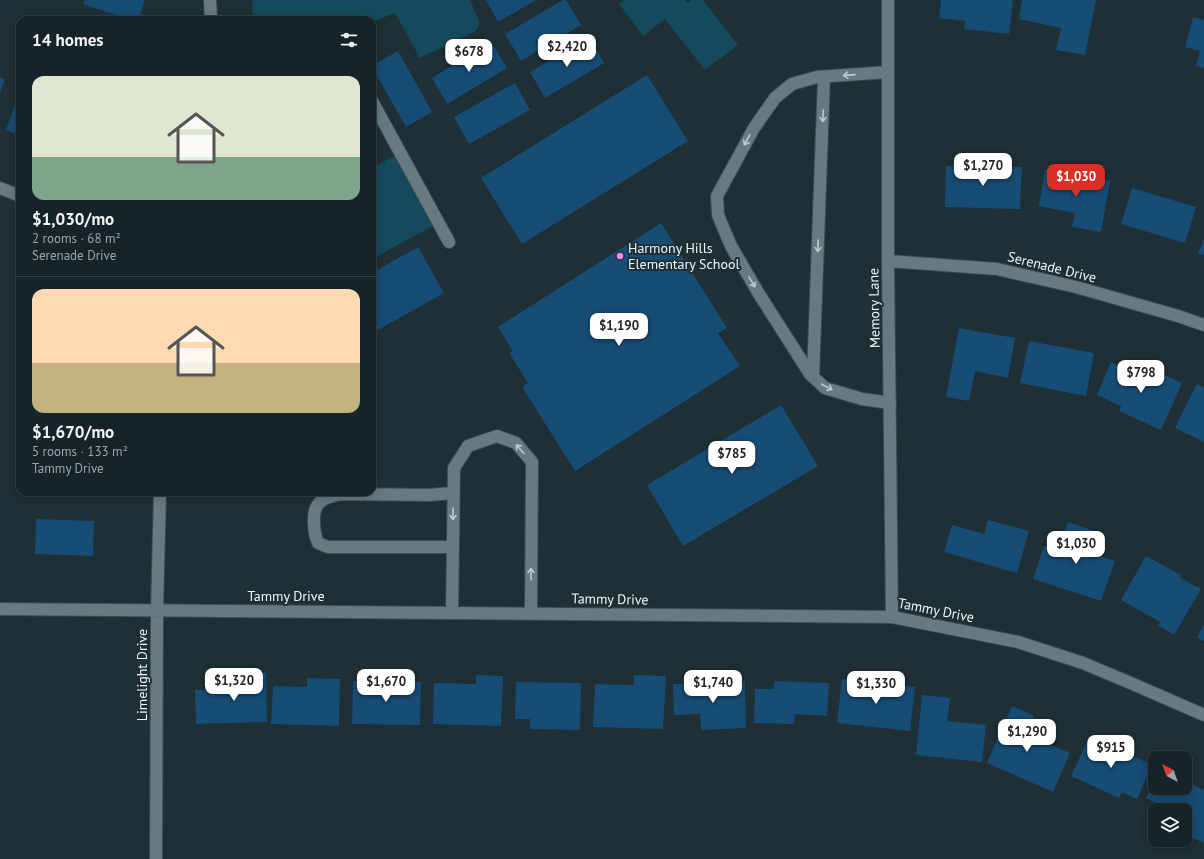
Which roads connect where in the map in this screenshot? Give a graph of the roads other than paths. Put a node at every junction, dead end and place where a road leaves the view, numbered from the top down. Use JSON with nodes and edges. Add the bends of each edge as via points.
{"nodes":[{"id":1,"x":210,"y":0,"type":"edge"},
{"id":2,"x":888,"y":0,"type":"edge"},
{"id":3,"x":211,"y":16,"type":"edge"},
{"id":4,"x":888,"y":72,"type":"junction"},
{"id":5,"x":824,"y":77,"type":"junction"},
{"id":6,"x":376,"y":108,"type":"edge"},
{"id":7,"x":0,"y":188,"type":"edge"},
{"id":8,"x":16,"y":194,"type":"edge"},
{"id":9,"x":449,"y":242,"type":"dead end"},
{"id":10,"x":888,"y":261,"type":"junction"},
{"id":11,"x":1204,"y":325,"type":"edge"},
{"id":12,"x":813,"y":377,"type":"junction"},
{"id":13,"x":890,"y":403,"type":"junction"},
{"id":14,"x":453,"y":492,"type":"junction"},
{"id":15,"x":376,"y":494,"type":"edge"},
{"id":16,"x":160,"y":496,"type":"edge"},
{"id":17,"x":329,"y":496,"type":"edge"},
{"id":18,"x":452,"y":547,"type":"junction"},
{"id":19,"x":0,"y":609,"type":"edge"},
{"id":20,"x":157,"y":610,"type":"junction"},
{"id":21,"x":452,"y":613,"type":"junction"},
{"id":22,"x":531,"y":614,"type":"junction"},
{"id":23,"x":892,"y":617,"type":"junction"},
{"id":24,"x":1204,"y":715,"type":"edge"},
{"id":25,"x":156,"y":859,"type":"edge"}],
"edges":[{"from":1,"to":3,"type":"street"},
{"from":2,"to":4,"type":"street","name":"Memory Lane"},
{"from":4,"to":5,"type":"street","one_way":true},
{"from":4,"to":10,"type":"street","name":"Memory Lane"},
{"from":5,"to":12,"type":"street","one_way":true},
{"from":5,"to":12,"type":"street","one_way":true,"via":[[792,84],[775,98],[754,128],[718,196],[718,215],[731,246],[763,301]]},
{"from":6,"to":9,"type":"street"},
{"from":7,"to":8,"type":"street"},
{"from":10,"to":11,"type":"street","name":"Serenade Drive","via":[[997,269],[1076,287]]},
{"from":10,"to":13,"type":"street","name":"Memory Lane"},
{"from":12,"to":13,"type":"street","one_way":true,"via":[[825,388],[862,399]]},
{"from":13,"to":23,"type":"street","name":"Memory Lane"},
{"from":14,"to":15,"type":"street","via":[[429,495]]},
{"from":14,"to":18,"type":"street","one_way":true},
{"from":22,"to":14,"type":"street","one_way":true,"via":[[532,462],[516,444],[497,436],[468,446],[454,468]]},
{"from":16,"to":20,"type":"street","name":"Limelight Drive"},
{"from":17,"to":18,"type":"street","via":[[315,507],[313,516],[318,543],[328,547]]},
{"from":18,"to":21,"type":"street"},
{"from":19,"to":20,"type":"street","name":"Tammy Drive"},
{"from":20,"to":21,"type":"street","name":"Tammy Drive"},
{"from":20,"to":25,"type":"street","name":"Limelight Drive"},
{"from":21,"to":22,"type":"street","name":"Tammy Drive"},
{"from":22,"to":23,"type":"street","name":"Tammy Drive"},
{"from":23,"to":24,"type":"street","name":"Tammy Drive","via":[[1018,642],[1083,664]]}]}
